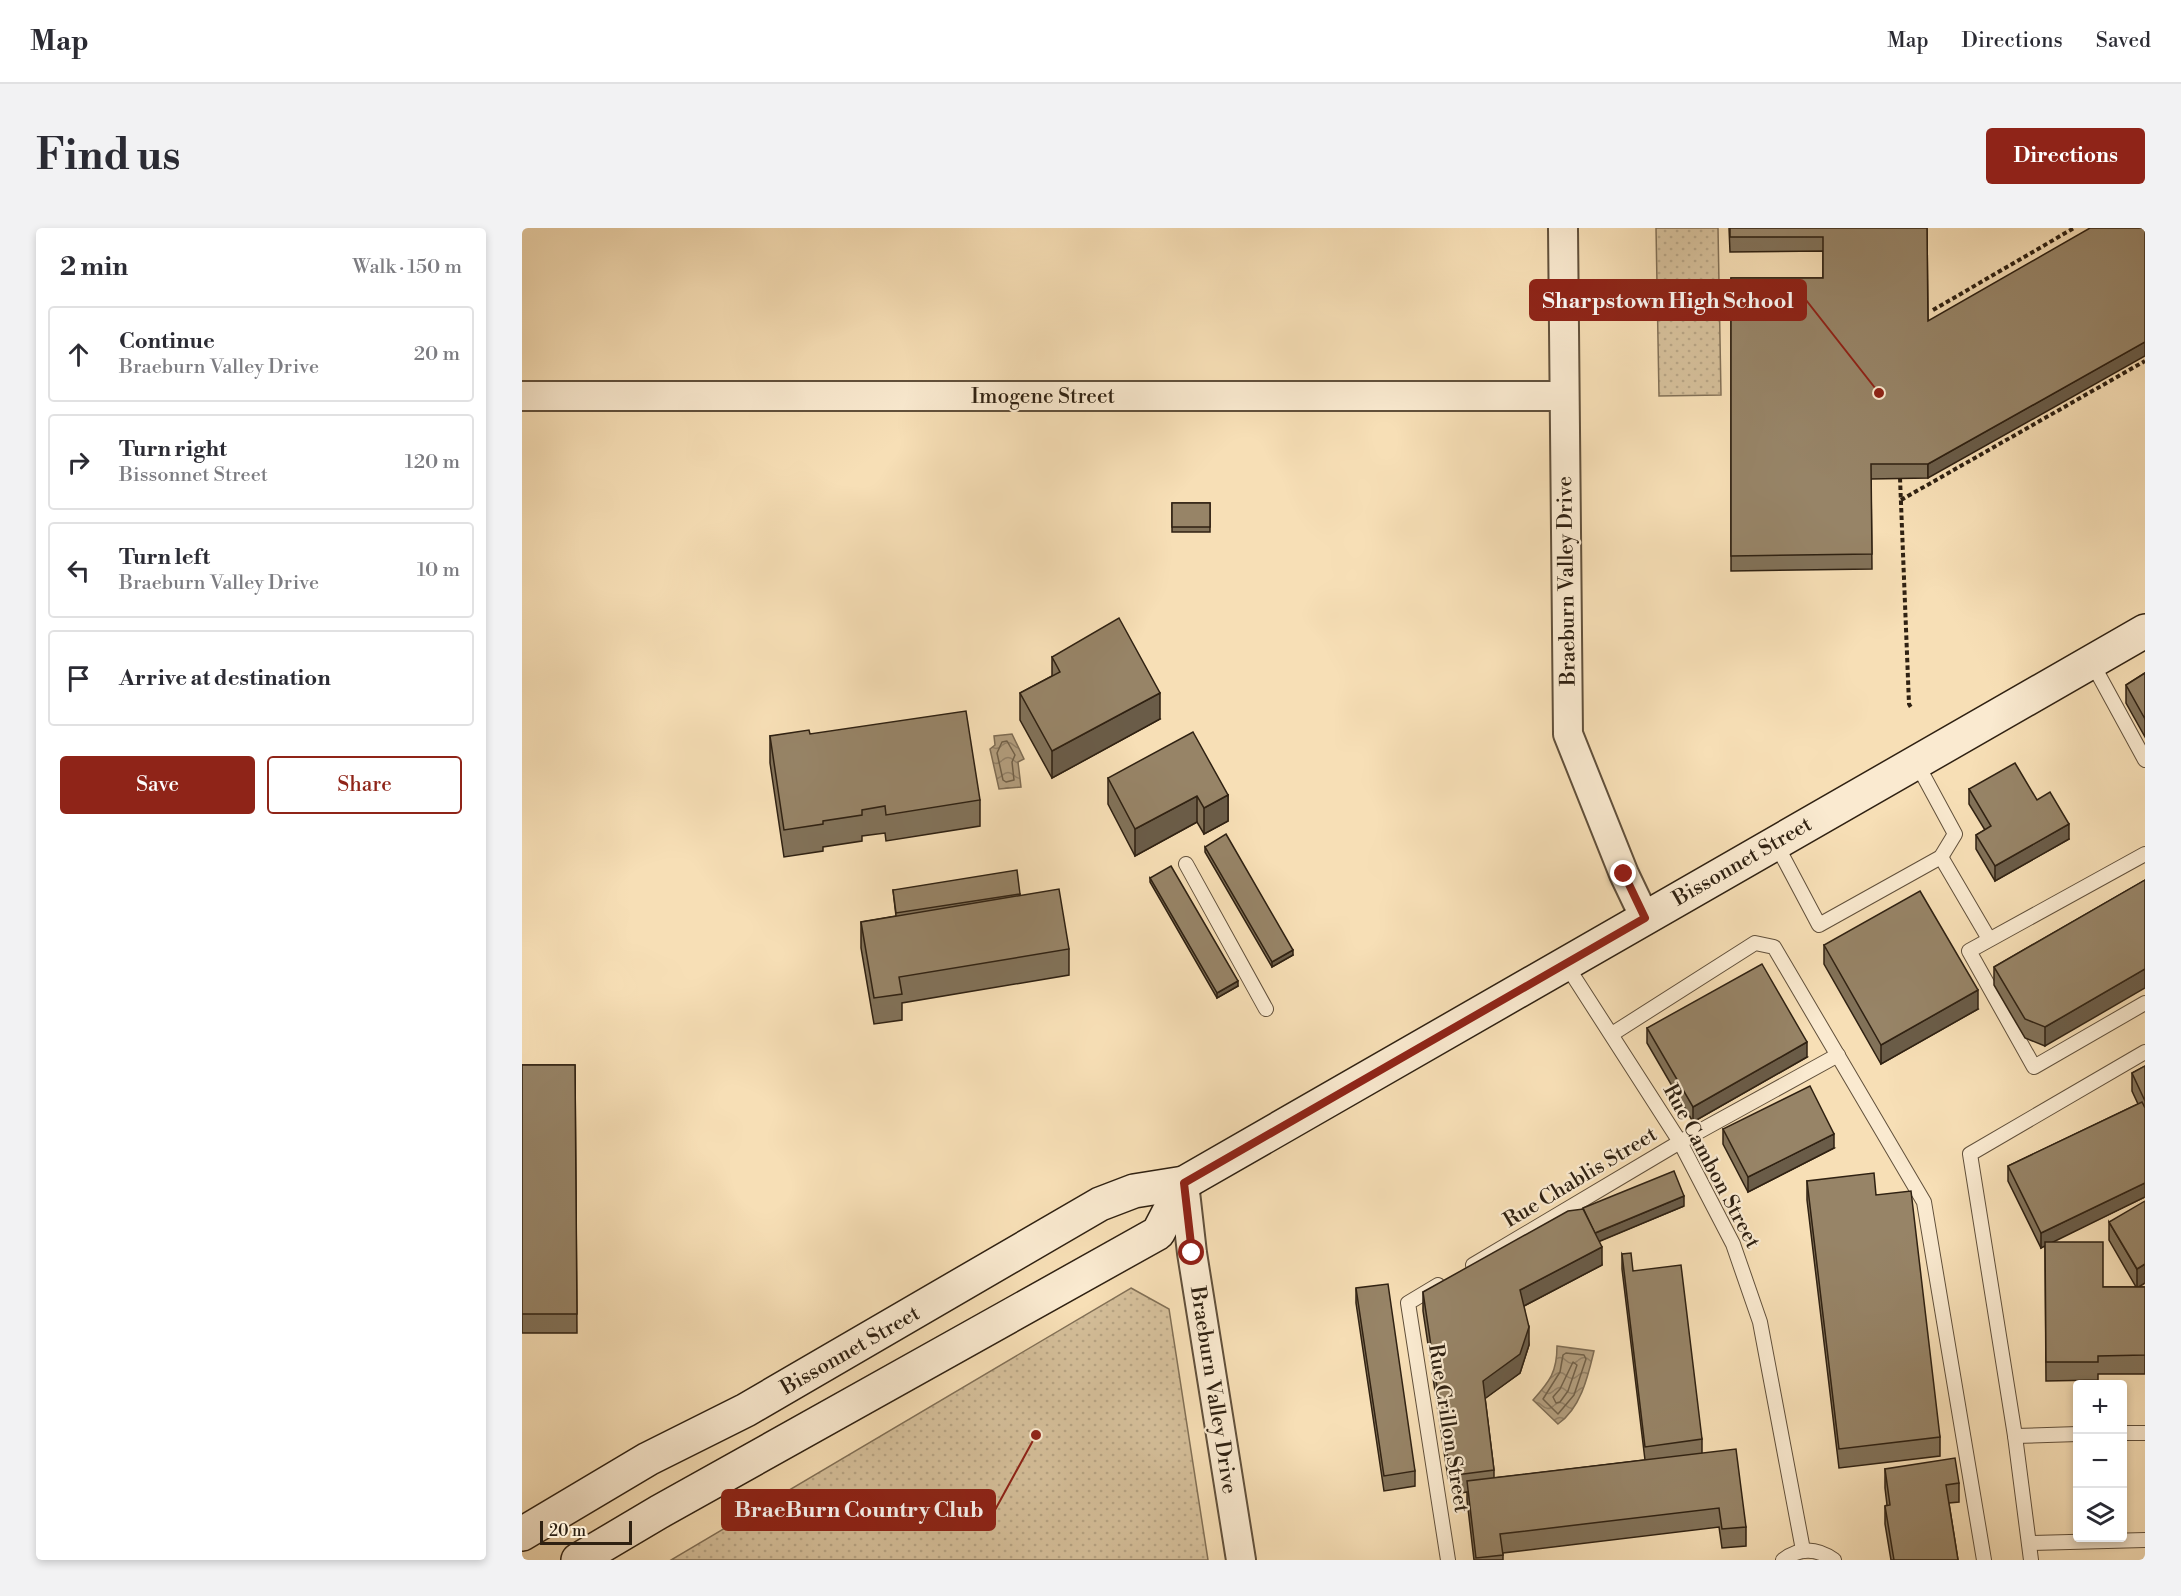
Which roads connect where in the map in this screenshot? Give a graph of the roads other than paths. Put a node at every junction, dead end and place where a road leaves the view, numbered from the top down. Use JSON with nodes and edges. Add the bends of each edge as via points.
{"nodes":[{"id":1,"x":1563,"y":228,"type":"edge"},
{"id":2,"x":522,"y":396,"type":"edge"},
{"id":3,"x":1563,"y":396,"type":"junction"},
{"id":4,"x":2145,"y":631,"type":"edge"},
{"id":5,"x":2091,"y":661,"type":"junction"},
{"id":6,"x":2145,"y":760,"type":"edge"},
{"id":7,"x":1916,"y":762,"type":"junction"},
{"id":8,"x":1775,"y":842,"type":"junction"},
{"id":9,"x":2145,"y":854,"type":"edge"},
{"id":10,"x":1941,"y":857,"type":"junction"},
{"id":11,"x":1186,"y":864,"type":"dead end"},
{"id":12,"x":1645,"y":918,"type":"junction"},
{"id":13,"x":1989,"y":939,"type":"junction"},
{"id":14,"x":1565,"y":963,"type":"junction"},
{"id":15,"x":2145,"y":1003,"type":"edge"},
{"id":16,"x":1266,"y":1009,"type":"dead end"},
{"id":17,"x":1612,"y":1034,"type":"junction"},
{"id":18,"x":2145,"y":1052,"type":"edge"},
{"id":19,"x":1838,"y":1055,"type":"junction"},
{"id":20,"x":1680,"y":1142,"type":"junction"},
{"id":21,"x":1184,"y":1183,"type":"junction"},
{"id":22,"x":1408,"y":1303,"type":"joint"},
{"id":23,"x":746,"y":1410,"type":"junction"},
{"id":24,"x":2127,"y":1433,"type":"edge"},
{"id":25,"x":2145,"y":1433,"type":"edge"},
{"id":26,"x":2073,"y":1434,"type":"edge"},
{"id":27,"x":2015,"y":1436,"type":"junction"},
{"id":28,"x":769,"y":1452,"type":"junction"},
{"id":29,"x":522,"y":1534,"type":"edge"},
{"id":30,"x":2145,"y":1540,"type":"edge"},
{"id":31,"x":2029,"y":1543,"type":"junction"},
{"id":32,"x":1803,"y":1550,"type":"junction"},
{"id":33,"x":578,"y":1560,"type":"edge"},
{"id":34,"x":1240,"y":1560,"type":"edge"},
{"id":35,"x":1448,"y":1560,"type":"edge"},
{"id":36,"x":1783,"y":1560,"type":"edge"},
{"id":37,"x":1834,"y":1560,"type":"edge"},
{"id":38,"x":1984,"y":1560,"type":"edge"},
{"id":39,"x":2031,"y":1560,"type":"edge"}],
"edges":[{"from":1,"to":3,"type":"street","name":"Braeburn Valley Drive"},
{"from":2,"to":3,"type":"street","name":"Imogene Street"},
{"from":3,"to":12,"type":"street","name":"Braeburn Valley Drive","via":[[1568,734]]},
{"from":4,"to":5,"type":"main road","name":"Bissonnet Street"},
{"from":5,"to":6,"type":"lane"},
{"from":5,"to":7,"type":"main road","name":"Bissonnet Street"},
{"from":7,"to":8,"type":"main road","name":"Bissonnet Street"},
{"from":7,"to":10,"type":"lane","via":[[1955,834]]},
{"from":8,"to":10,"type":"lane","via":[[1819,925]]},
{"from":8,"to":12,"type":"main road","name":"Bissonnet Street"},
{"from":9,"to":13,"type":"lane"},
{"from":10,"to":13,"type":"lane"},
{"from":11,"to":16,"type":"lane"},
{"from":12,"to":14,"type":"main road","name":"Bissonnet Street"},
{"from":13,"to":15,"type":"lane","via":[[1969,951],[2034,1067]]},
{"from":14,"to":17,"type":"lane","name":"Rue Cambon Street"},
{"from":14,"to":21,"type":"main road","name":"Bissonnet Street"},
{"from":17,"to":19,"type":"lane","via":[[1755,943],[1773,947]]},
{"from":17,"to":20,"type":"lane","name":"Rue Cambon Street"},
{"from":18,"to":27,"type":"lane","via":[[1970,1154]]},
{"from":19,"to":20,"type":"lane","name":"Rue Chablis Street"},
{"from":19,"to":38,"type":"lane","via":[[1924,1202]]},
{"from":20,"to":22,"type":"lane","name":"Rue Chablis Street"},
{"from":20,"to":32,"type":"lane","name":"Rue Cambon Street","via":[[1733,1244],[1760,1322]]},
{"from":21,"to":23,"type":"main road","name":"Bissonnet Street","via":[[1134,1191],[1100,1204]]},
{"from":21,"to":28,"type":"main road","via":[[1158,1233]]},
{"from":21,"to":34,"type":"street","name":"Braeburn Valley Drive"},
{"from":22,"to":35,"type":"lane","name":"Rue Crillon Street"},
{"from":23,"to":28,"type":"main road"},
{"from":23,"to":29,"type":"main road","name":"Bissonnet Street","via":[[648,1459]]},
{"from":24,"to":25,"type":"lane"},
{"from":26,"to":27,"type":"lane"},
{"from":27,"to":31,"type":"lane"},
{"from":28,"to":33,"type":"main road"},
{"from":30,"to":31,"type":"lane"},
{"from":31,"to":39,"type":"lane"},
{"from":32,"to":36,"type":"lane"},
{"from":32,"to":37,"type":"lane","via":[[1814,1550]]}]}
